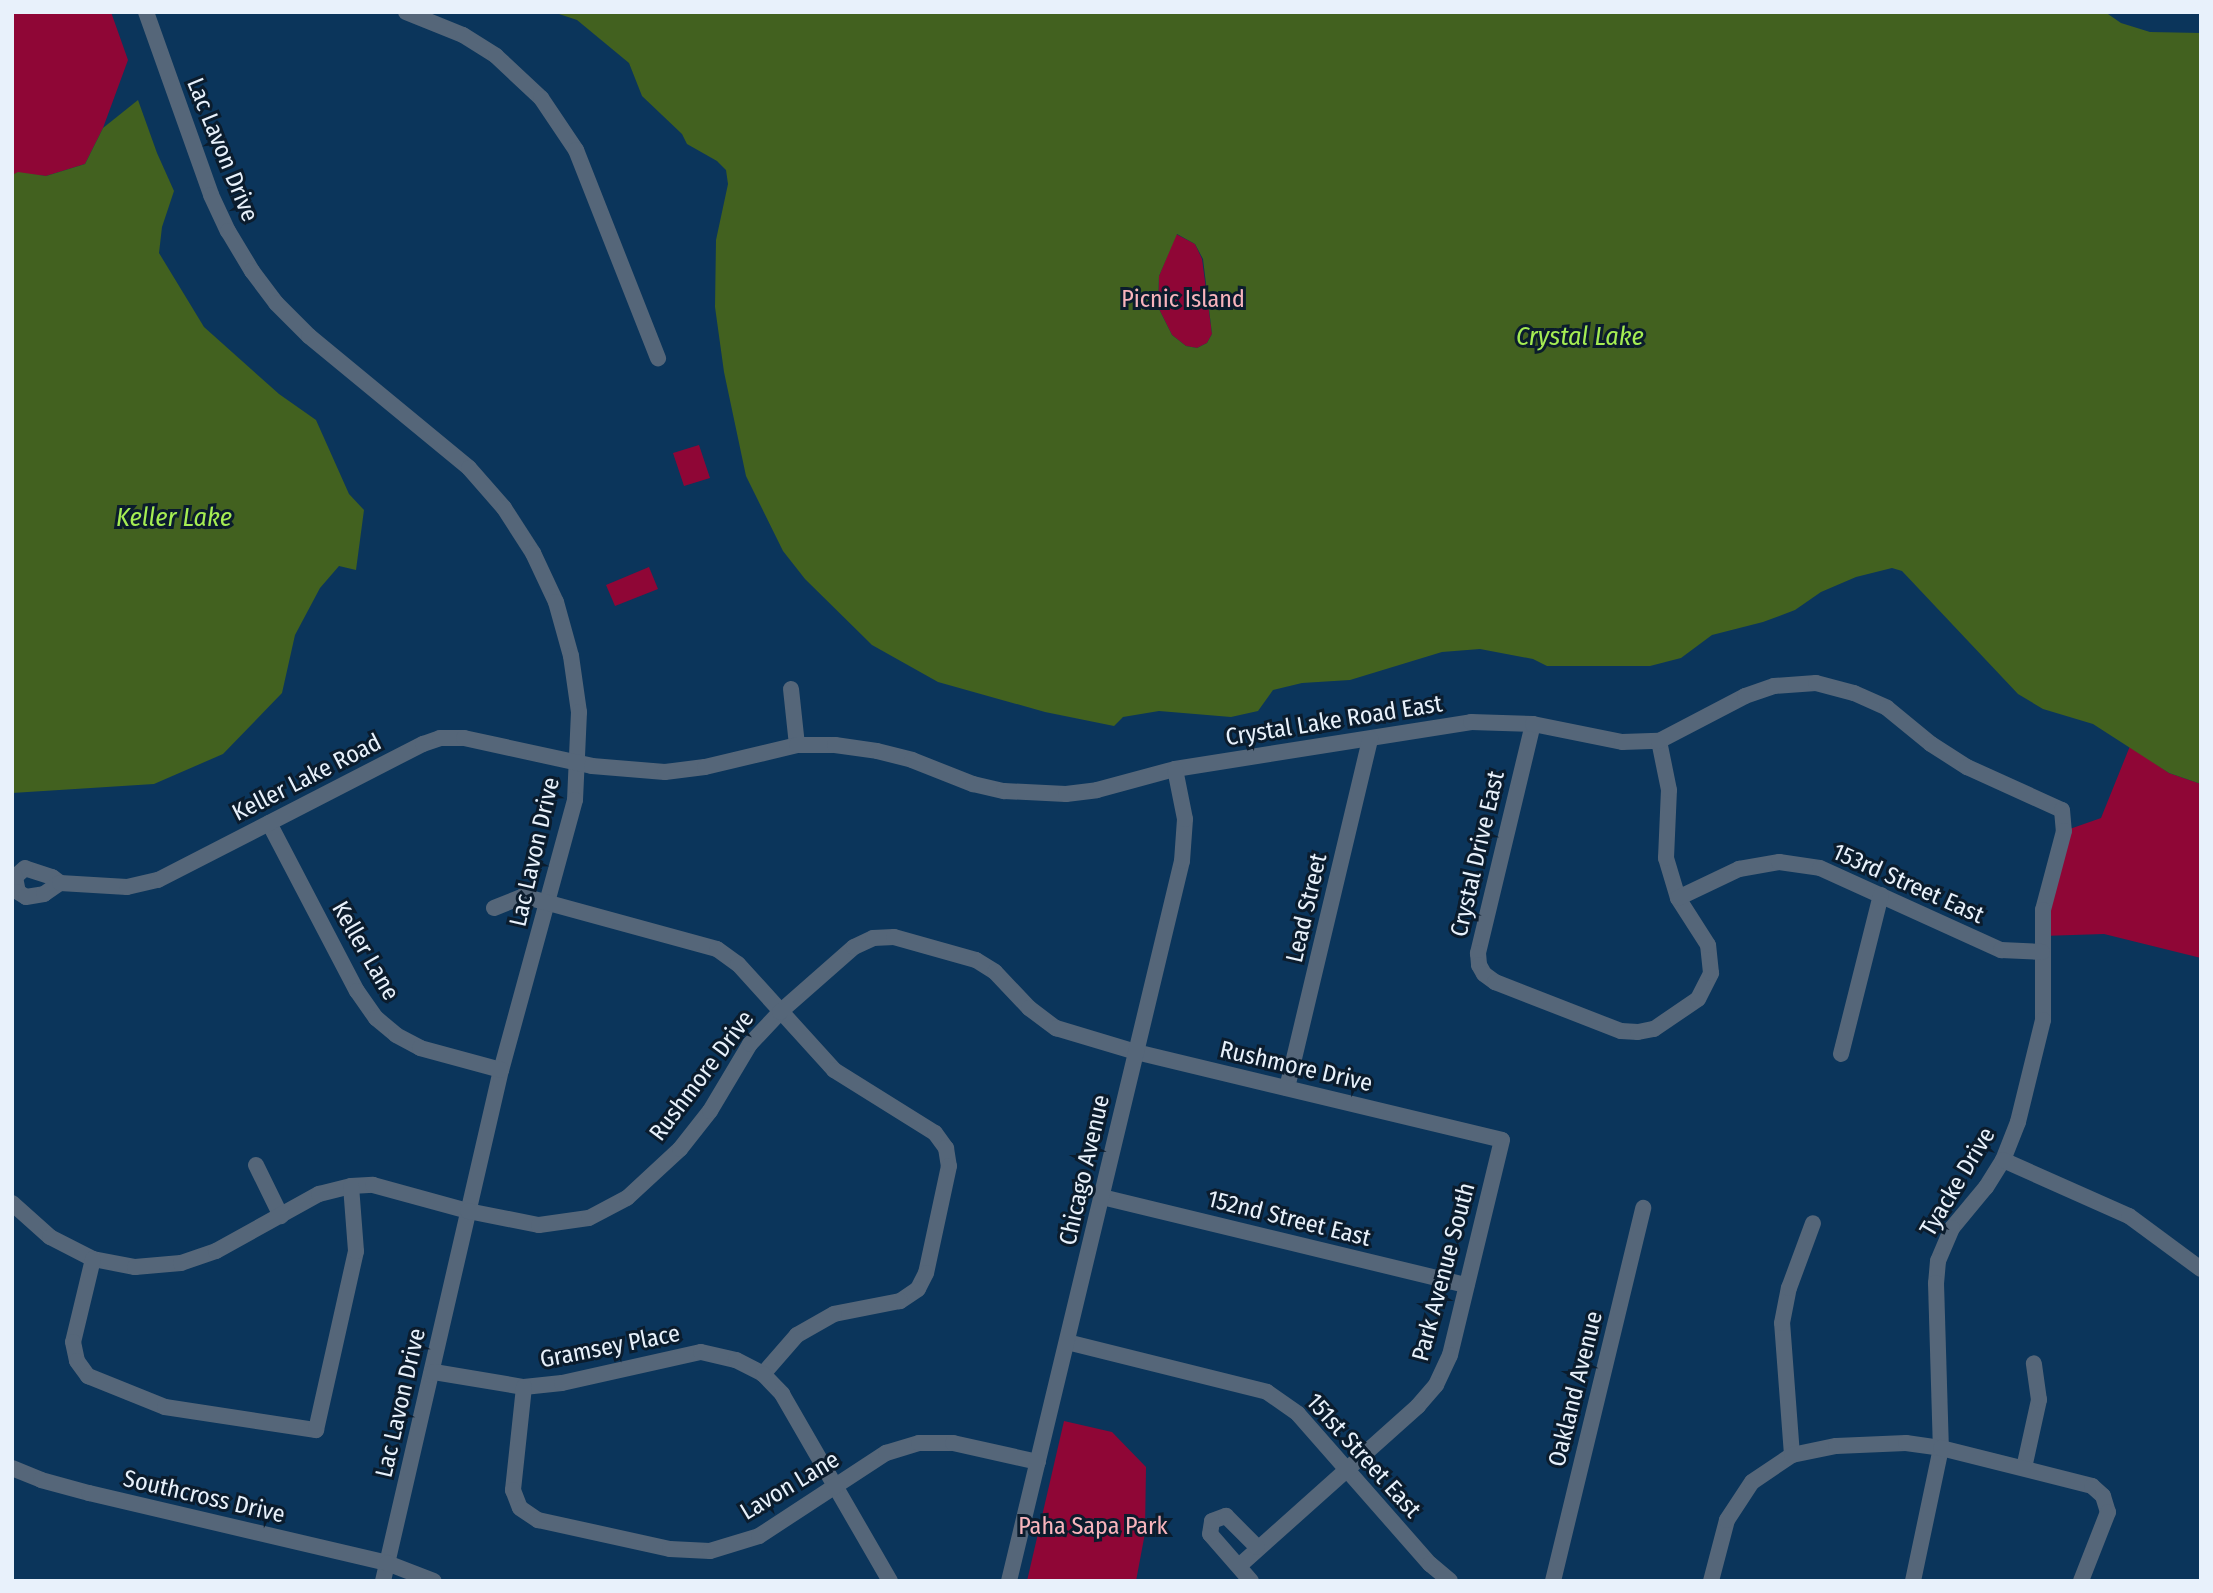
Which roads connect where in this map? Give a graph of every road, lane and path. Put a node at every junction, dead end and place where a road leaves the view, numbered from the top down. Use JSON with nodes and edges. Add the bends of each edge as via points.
{"nodes":[{"id":1,"x":146,"y":12,"type":"edge"},
{"id":2,"x":406,"y":12,"type":"edge"},
{"id":3,"x":658,"y":358,"type":"dead end"},
{"id":4,"x":791,"y":689,"type":"dead end"},
{"id":5,"x":1533,"y":724,"type":"junction"},
{"id":6,"x":1370,"y":739,"type":"junction"},
{"id":7,"x":1659,"y":740,"type":"junction"},
{"id":8,"x":797,"y":745,"type":"junction"},
{"id":9,"x":579,"y":764,"type":"junction"},
{"id":10,"x":1175,"y":769,"type":"junction"},
{"id":11,"x":2062,"y":810,"type":"joint"},
{"id":12,"x":269,"y":823,"type":"junction"},
{"id":13,"x":60,"y":883,"type":"dead end"},
{"id":14,"x":1881,"y":895,"type":"junction"},
{"id":15,"x":1678,"y":898,"type":"junction"},
{"id":16,"x":549,"y":901,"type":"junction"},
{"id":17,"x":494,"y":908,"type":"dead end"},
{"id":18,"x":2042,"y":952,"type":"junction"},
{"id":19,"x":780,"y":1012,"type":"junction"},
{"id":20,"x":1136,"y":1052,"type":"junction"},
{"id":21,"x":1841,"y":1054,"type":"dead end"},
{"id":22,"x":500,"y":1070,"type":"junction"},
{"id":23,"x":1287,"y":1088,"type":"junction"},
{"id":24,"x":1502,"y":1140,"type":"joint"},
{"id":25,"x":2003,"y":1160,"type":"junction"},
{"id":26,"x":256,"y":1166,"type":"dead end"},
{"id":27,"x":351,"y":1186,"type":"junction"},
{"id":28,"x":1102,"y":1197,"type":"junction"},
{"id":29,"x":12,"y":1203,"type":"edge"},
{"id":30,"x":1643,"y":1208,"type":"dead end"},
{"id":31,"x":468,"y":1211,"type":"junction"},
{"id":32,"x":281,"y":1216,"type":"junction"},
{"id":33,"x":1813,"y":1223,"type":"dead end"},
{"id":34,"x":93,"y":1259,"type":"junction"},
{"id":35,"x":2201,"y":1269,"type":"edge"},
{"id":36,"x":1467,"y":1285,"type":"junction"},
{"id":37,"x":1067,"y":1342,"type":"junction"},
{"id":38,"x":2034,"y":1363,"type":"dead end"},
{"id":39,"x":763,"y":1374,"type":"junction"},
{"id":40,"x":430,"y":1375,"type":"junction"},
{"id":41,"x":524,"y":1387,"type":"junction"},
{"id":42,"x":1941,"y":1448,"type":"junction"},
{"id":43,"x":1792,"y":1455,"type":"junction"},
{"id":44,"x":1038,"y":1462,"type":"junction"},
{"id":45,"x":12,"y":1468,"type":"edge"},
{"id":46,"x":2024,"y":1468,"type":"junction"},
{"id":47,"x":1346,"y":1469,"type":"junction"},
{"id":48,"x":835,"y":1486,"type":"junction"},
{"id":49,"x":1257,"y":1547,"type":"junction"},
{"id":50,"x":387,"y":1563,"type":"junction"},
{"id":51,"x":1239,"y":1566,"type":"junction"},
{"id":52,"x":383,"y":1581,"type":"edge"},
{"id":53,"x":434,"y":1581,"type":"edge"},
{"id":54,"x":890,"y":1581,"type":"edge"},
{"id":55,"x":1009,"y":1581,"type":"edge"},
{"id":56,"x":1251,"y":1581,"type":"edge"},
{"id":57,"x":1450,"y":1581,"type":"edge"},
{"id":58,"x":1553,"y":1581,"type":"edge"},
{"id":59,"x":1711,"y":1581,"type":"edge"},
{"id":60,"x":1913,"y":1581,"type":"edge"},
{"id":61,"x":2081,"y":1581,"type":"edge"}],
"edges":[{"from":1,"to":9,"type":"street","name":"Lac Lavon Drive","via":[[211,195],[252,271],[309,336],[469,468],[504,508],[533,553],[556,602],[571,656],[579,712]]},
{"from":2,"to":3,"type":"street","via":[[496,56],[541,98],[576,150]]},
{"from":4,"to":8,"type":"street"},
{"from":5,"to":6,"type":"street","name":"Crystal Lake Road East","via":[[1471,722]]},
{"from":5,"to":7,"type":"street","name":"Crystal Lake Road East","via":[[1622,742]]},
{"from":5,"to":15,"type":"street","name":"Crystal Drive East","via":[[1478,953],[1484,974],[1501,985],[1621,1031],[1654,1029],[1698,999],[1711,973],[1708,945]]},
{"from":6,"to":10,"type":"street","name":"Crystal Lake Road East"},
{"from":6,"to":23,"type":"street","name":"Lead Street"},
{"from":7,"to":11,"type":"street","name":"Crystal Lake Road East","via":[[1764,689],[1816,683],[1887,708],[1967,767]]},
{"from":7,"to":15,"type":"street","via":[[1668,790],[1666,858]]},
{"from":8,"to":9,"type":"street","name":"Crystal Lake Road East","via":[[665,772]]},
{"from":8,"to":10,"type":"street","name":"Crystal Lake Road East","via":[[877,751],[973,784],[1038,794],[1097,790]]},
{"from":9,"to":12,"type":"street","name":"Keller Lake Road","via":[[464,738],[440,738]]},
{"from":9,"to":16,"type":"street","name":"Lac Lavon Drive","via":[[575,800]]},
{"from":10,"to":20,"type":"street","name":"Chicago Avenue","via":[[1185,819],[1182,861]]},
{"from":11,"to":18,"type":"street","name":"Tyacke Drive","via":[[2064,831],[2043,910]]},
{"from":12,"to":13,"type":"street","name":"Keller Lake Road","via":[[158,880],[127,887]]},
{"from":12,"to":22,"type":"street","name":"Keller Lane","via":[[356,991],[376,1018],[420,1048]]},
{"from":14,"to":15,"type":"street","name":"153rd Street East","via":[[1820,868],[1779,862],[1740,869]]},
{"from":14,"to":18,"type":"street","name":"153rd Street East","via":[[2001,950]]},
{"from":14,"to":21,"type":"street"},
{"from":16,"to":17,"type":"street","via":[[523,896]]},
{"from":16,"to":19,"type":"street","via":[[718,949],[738,964]]},
{"from":16,"to":22,"type":"street","name":"Lac Lavon Drive"},
{"from":18,"to":25,"type":"street","name":"Tyacke Drive","via":[[2043,1020],[2018,1122]]},
{"from":19,"to":20,"type":"street","name":"Rushmore Drive","via":[[854,947],[873,938],[894,937],[976,960],[1056,1028]]},
{"from":19,"to":31,"type":"street","name":"Rushmore Drive","via":[[750,1044],[710,1111],[680,1149],[627,1198],[589,1218],[540,1225]]},
{"from":19,"to":39,"type":"street","via":[[834,1070],[935,1133],[946,1149],[949,1166],[926,1273],[918,1289],[900,1301],[834,1314],[797,1335]]},
{"from":20,"to":23,"type":"street","name":"Rushmore Drive"},
{"from":20,"to":28,"type":"street","name":"Chicago Avenue"},
{"from":22,"to":31,"type":"street","name":"Lac Lavon Drive"},
{"from":23,"to":24,"type":"street","name":"Rushmore Drive"},
{"from":24,"to":36,"type":"street","name":"Park Avenue South"},
{"from":25,"to":35,"type":"street","via":[[2129,1216]]},
{"from":25,"to":42,"type":"street","name":"Tyacke Drive","via":[[1952,1228],[1938,1261]]},
{"from":26,"to":32,"type":"street"},
{"from":27,"to":31,"type":"street","name":"Rushmore Drive","via":[[373,1185]]},
{"from":27,"to":32,"type":"street","name":"Rushmore Drive","via":[[319,1194]]},
{"from":27,"to":34,"type":"street","via":[[356,1251],[316,1430],[165,1407],[88,1376],[77,1361],[73,1342]]},
{"from":28,"to":36,"type":"street","name":"152nd Street East"},
{"from":28,"to":37,"type":"street","name":"Chicago Avenue"},
{"from":29,"to":34,"type":"street","name":"Rushmore Drive","via":[[50,1237]]},
{"from":30,"to":58,"type":"street","name":"Oakland Avenue"},
{"from":31,"to":40,"type":"street","name":"Lac Lavon Drive"},
{"from":32,"to":34,"type":"street","name":"Rushmore Drive","via":[[216,1251],[181,1263],[135,1267]]},
{"from":33,"to":43,"type":"street","via":[[1789,1288],[1782,1323]]},
{"from":36,"to":47,"type":"street","name":"Park Avenue South","via":[[1450,1355],[1436,1385]]},
{"from":37,"to":44,"type":"street","name":"Chicago Avenue"},
{"from":37,"to":47,"type":"street","name":"151st Street East","via":[[1267,1392],[1298,1414]]},
{"from":38,"to":46,"type":"street","via":[[2039,1400]]},
{"from":39,"to":41,"type":"street","name":"Gramsey Place","via":[[736,1360],[701,1352]]},
{"from":39,"to":48,"type":"street","name":"Gramsey Place","via":[[782,1394]]},
{"from":40,"to":41,"type":"street","name":"Gramsey Place"},
{"from":40,"to":50,"type":"street","name":"Lac Lavon Drive"},
{"from":41,"to":48,"type":"street","name":"Lavon Lane","via":[[513,1490],[520,1508],[538,1520],[670,1549],[710,1550],[759,1536]]},
{"from":42,"to":43,"type":"street","via":[[1906,1443],[1836,1446]]},
{"from":42,"to":46,"type":"street"},
{"from":42,"to":60,"type":"street","name":"Tyacke Drive"},
{"from":43,"to":59,"type":"street","via":[[1752,1482],[1727,1520]]},
{"from":44,"to":48,"type":"street","name":"Lavon Lane","via":[[953,1443],[919,1443],[886,1453]]},
{"from":44,"to":55,"type":"street","name":"Chicago Avenue"},
{"from":45,"to":50,"type":"street","name":"Southcross Drive","via":[[102,1496]]},
{"from":46,"to":61,"type":"street","via":[[2091,1486],[2103,1496],[2108,1512]]},
{"from":47,"to":49,"type":"street","name":"Park Avenue South"},
{"from":47,"to":57,"type":"street","name":"151st Street East"},
{"from":48,"to":54,"type":"street","name":"Gramsey Place"},
{"from":49,"to":51,"type":"street","name":"Park Avenue South"},
{"from":49,"to":51,"type":"street","via":[[1226,1516],[1212,1521],[1210,1534]]},
{"from":50,"to":52,"type":"street","name":"Lac Lavon Drive"},
{"from":50,"to":53,"type":"street","name":"Southcross Drive"},
{"from":51,"to":56,"type":"street"}]}
